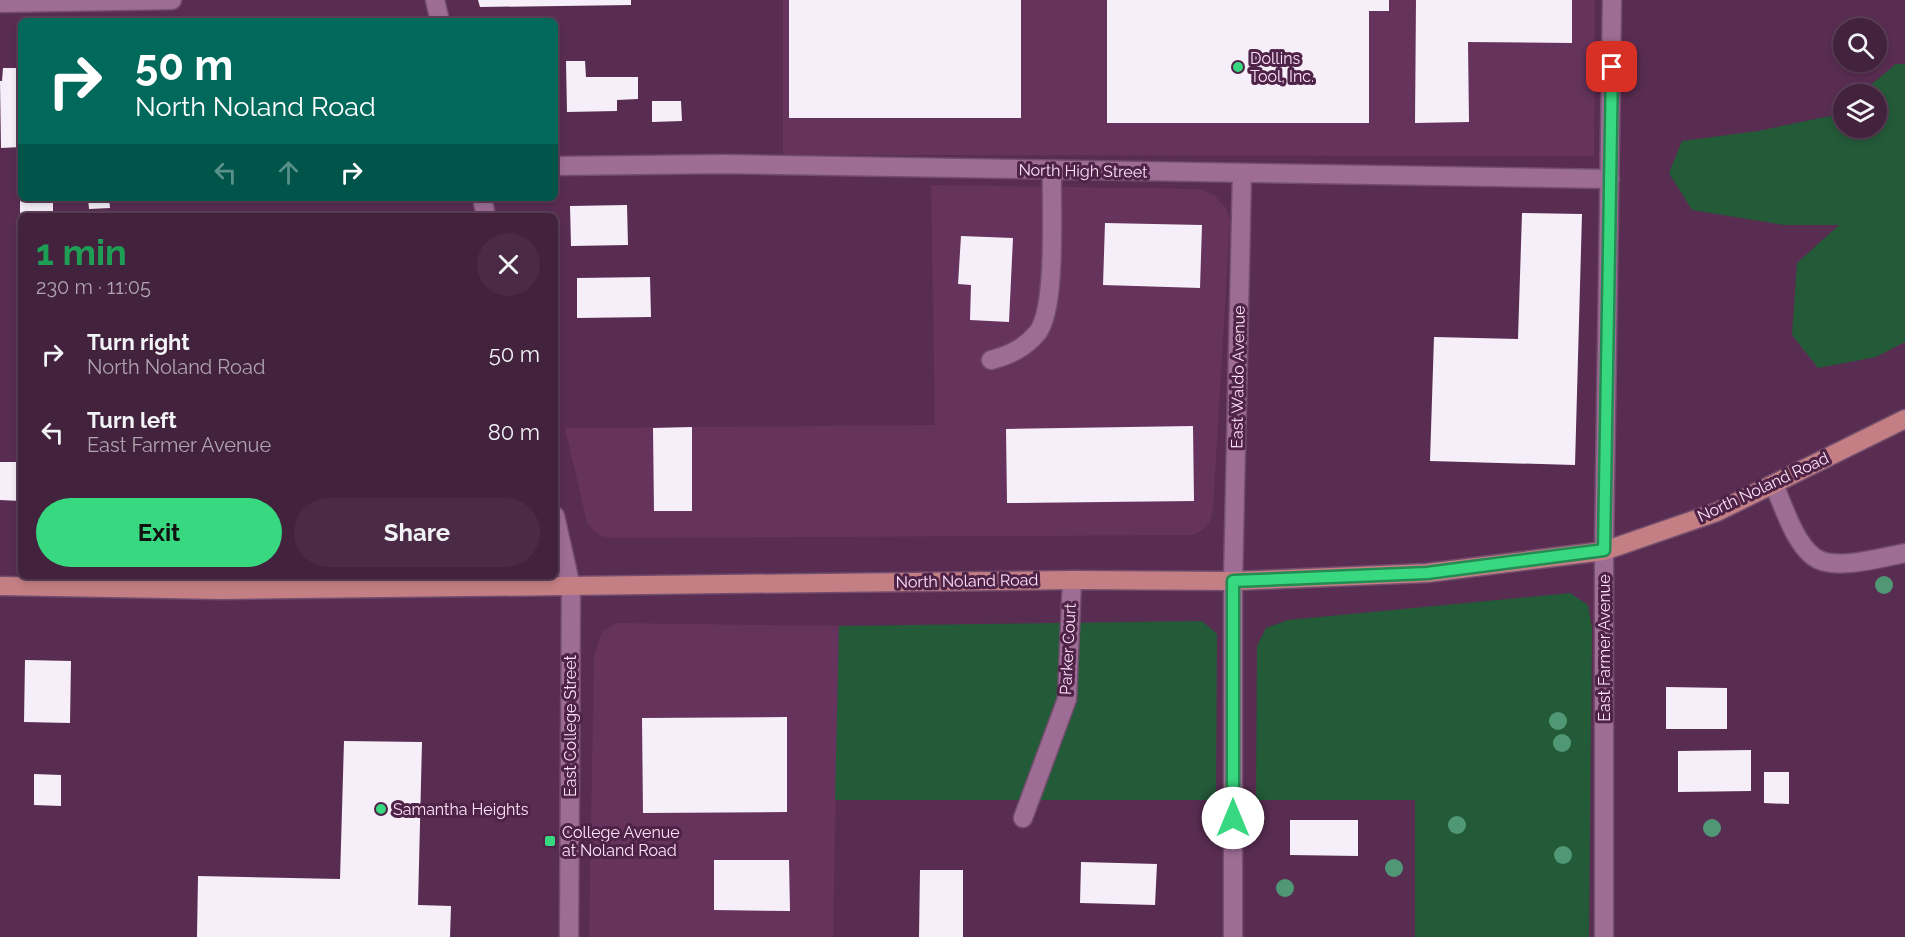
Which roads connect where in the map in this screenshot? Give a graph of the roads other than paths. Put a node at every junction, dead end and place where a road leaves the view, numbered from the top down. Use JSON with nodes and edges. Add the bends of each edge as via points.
{"nodes":[{"id":1,"x":172,"y":0,"type":"edge"},
{"id":2,"x":435,"y":0,"type":"edge"},
{"id":3,"x":1612,"y":0,"type":"edge"},
{"id":4,"x":0,"y":3,"type":"edge"},
{"id":5,"x":439,"y":18,"type":"edge"},
{"id":6,"x":558,"y":166,"type":"edge"},
{"id":7,"x":1052,"y":170,"type":"junction"},
{"id":8,"x":1242,"y":173,"type":"junction"},
{"id":9,"x":1610,"y":179,"type":"junction"},
{"id":10,"x":991,"y":360,"type":"dead end"},
{"id":11,"x":1905,"y":419,"type":"edge"},
{"id":12,"x":1774,"y":485,"type":"junction"},
{"id":13,"x":558,"y":529,"type":"edge"},
{"id":14,"x":1604,"y":550,"type":"junction"},
{"id":15,"x":1905,"y":554,"type":"edge"},
{"id":16,"x":1072,"y":580,"type":"junction"},
{"id":17,"x":1233,"y":581,"type":"junction"},
{"id":18,"x":424,"y":582,"type":"edge"},
{"id":19,"x":0,"y":585,"type":"edge"},
{"id":20,"x":571,"y":587,"type":"junction"},
{"id":21,"x":1023,"y":818,"type":"dead end"},
{"id":22,"x":569,"y":937,"type":"edge"},
{"id":23,"x":1233,"y":937,"type":"edge"},
{"id":24,"x":1604,"y":937,"type":"edge"}],
"edges":[{"from":1,"to":4,"type":"street"},
{"from":2,"to":5,"type":"street"},
{"from":3,"to":9,"type":"street","name":"East Farmer Avenue"},
{"from":6,"to":7,"type":"street","name":"North High Street","via":[[725,164]]},
{"from":7,"to":8,"type":"street","name":"North High Street"},
{"from":7,"to":10,"type":"street","via":[[1049,301],[1038,331],[1013,354]]},
{"from":8,"to":9,"type":"street","name":"North High Street"},
{"from":8,"to":17,"type":"street","name":"East Waldo Avenue"},
{"from":9,"to":14,"type":"street","name":"East Farmer Avenue"},
{"from":11,"to":12,"type":"main road","name":"North Noland Road"},
{"from":12,"to":14,"type":"main road","name":"North Noland Road","via":[[1717,512]]},
{"from":12,"to":15,"type":"street","via":[[1798,536],[1815,558],[1835,564]]},
{"from":13,"to":20,"type":"street","name":"East College Street"},
{"from":14,"to":17,"type":"main road","name":"North Noland Road","via":[[1427,573]]},
{"from":14,"to":24,"type":"street","name":"East Farmer Avenue"},
{"from":16,"to":17,"type":"main road","name":"North Noland Road"},
{"from":16,"to":20,"type":"main road","name":"North Noland Road"},
{"from":16,"to":21,"type":"street","name":"Parker Court","via":[[1067,699]]},
{"from":17,"to":23,"type":"street","name":"East Waldo Avenue"},
{"from":18,"to":19,"type":"main road","name":"North Noland Road","via":[[222,590]]},
{"from":18,"to":20,"type":"main road","name":"North Noland Road"},
{"from":20,"to":22,"type":"street","name":"East College Street"}]}
